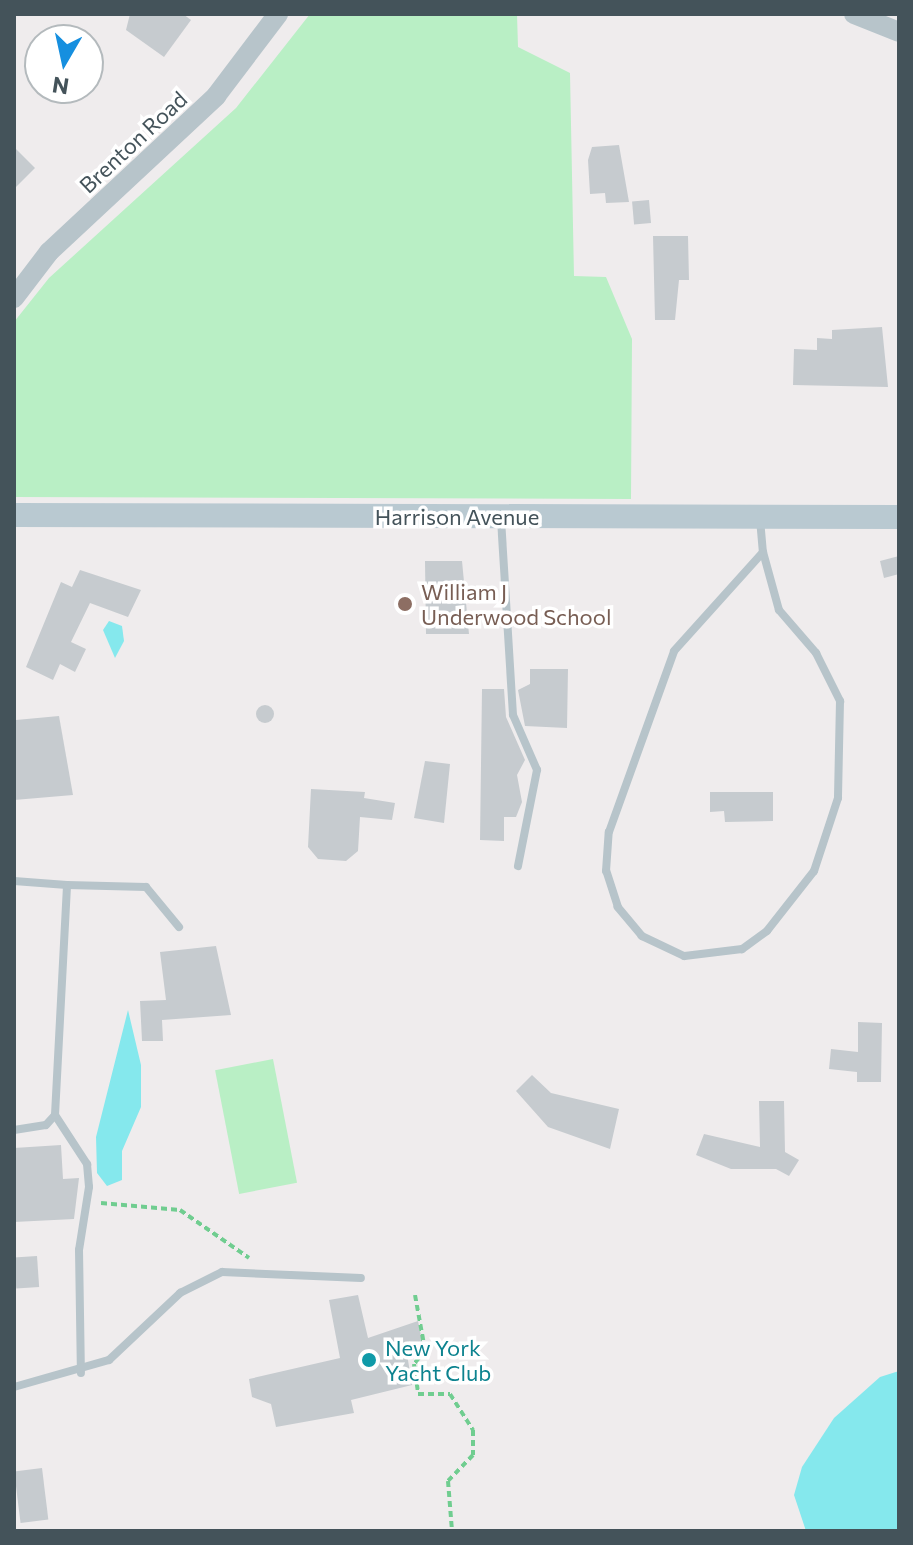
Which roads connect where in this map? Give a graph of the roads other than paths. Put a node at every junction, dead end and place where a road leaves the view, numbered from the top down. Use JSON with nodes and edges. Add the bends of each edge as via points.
{"nodes":[{"id":1,"x":278,"y":14,"type":"edge"},
{"id":2,"x":854,"y":14,"type":"edge"},
{"id":3,"x":899,"y":32,"type":"edge"},
{"id":4,"x":14,"y":298,"type":"edge"},
{"id":5,"x":14,"y":515,"type":"edge"},
{"id":6,"x":899,"y":517,"type":"edge"},
{"id":7,"x":501,"y":518,"type":"junction"},
{"id":8,"x":760,"y":519,"type":"junction"},
{"id":9,"x":763,"y":552,"type":"junction"},
{"id":10,"x":518,"y":866,"type":"dead end"},
{"id":11,"x":14,"y":881,"type":"edge"},
{"id":12,"x":67,"y":885,"type":"junction"},
{"id":13,"x":179,"y":927,"type":"dead end"},
{"id":14,"x":55,"y":1115,"type":"junction"},
{"id":15,"x":14,"y":1130,"type":"edge"},
{"id":16,"x":361,"y":1278,"type":"dead end"},
{"id":17,"x":81,"y":1373,"type":"junction"},
{"id":18,"x":14,"y":1387,"type":"edge"}],
"edges":[{"from":1,"to":4,"type":"street","name":"Brenton Road","via":[[216,96],[49,252]]},
{"from":2,"to":3,"type":"street"},
{"from":5,"to":7,"type":"main road","name":"Harrison Avenue"},
{"from":6,"to":8,"type":"main road","name":"Harrison Avenue"},
{"from":7,"to":8,"type":"main road","name":"Harrison Avenue"},
{"from":7,"to":10,"type":"lane","via":[[513,715],[537,770]]},
{"from":8,"to":9,"type":"lane"},
{"from":9,"to":9,"type":"lane","via":[[779,610],[816,653],[840,701],[838,798],[814,871],[767,931],[742,949],[684,956],[642,936],[618,907],[606,871],[609,832],[674,651]]},
{"from":11,"to":12,"type":"lane"},
{"from":12,"to":13,"type":"lane","via":[[146,887]]},
{"from":12,"to":14,"type":"lane"},
{"from":14,"to":15,"type":"lane","via":[[46,1125]]},
{"from":14,"to":17,"type":"lane","via":[[87,1164],[89,1203],[79,1250]]},
{"from":16,"to":17,"type":"lane","via":[[253,1272],[198,1280],[109,1360]]},
{"from":17,"to":18,"type":"lane"}]}
